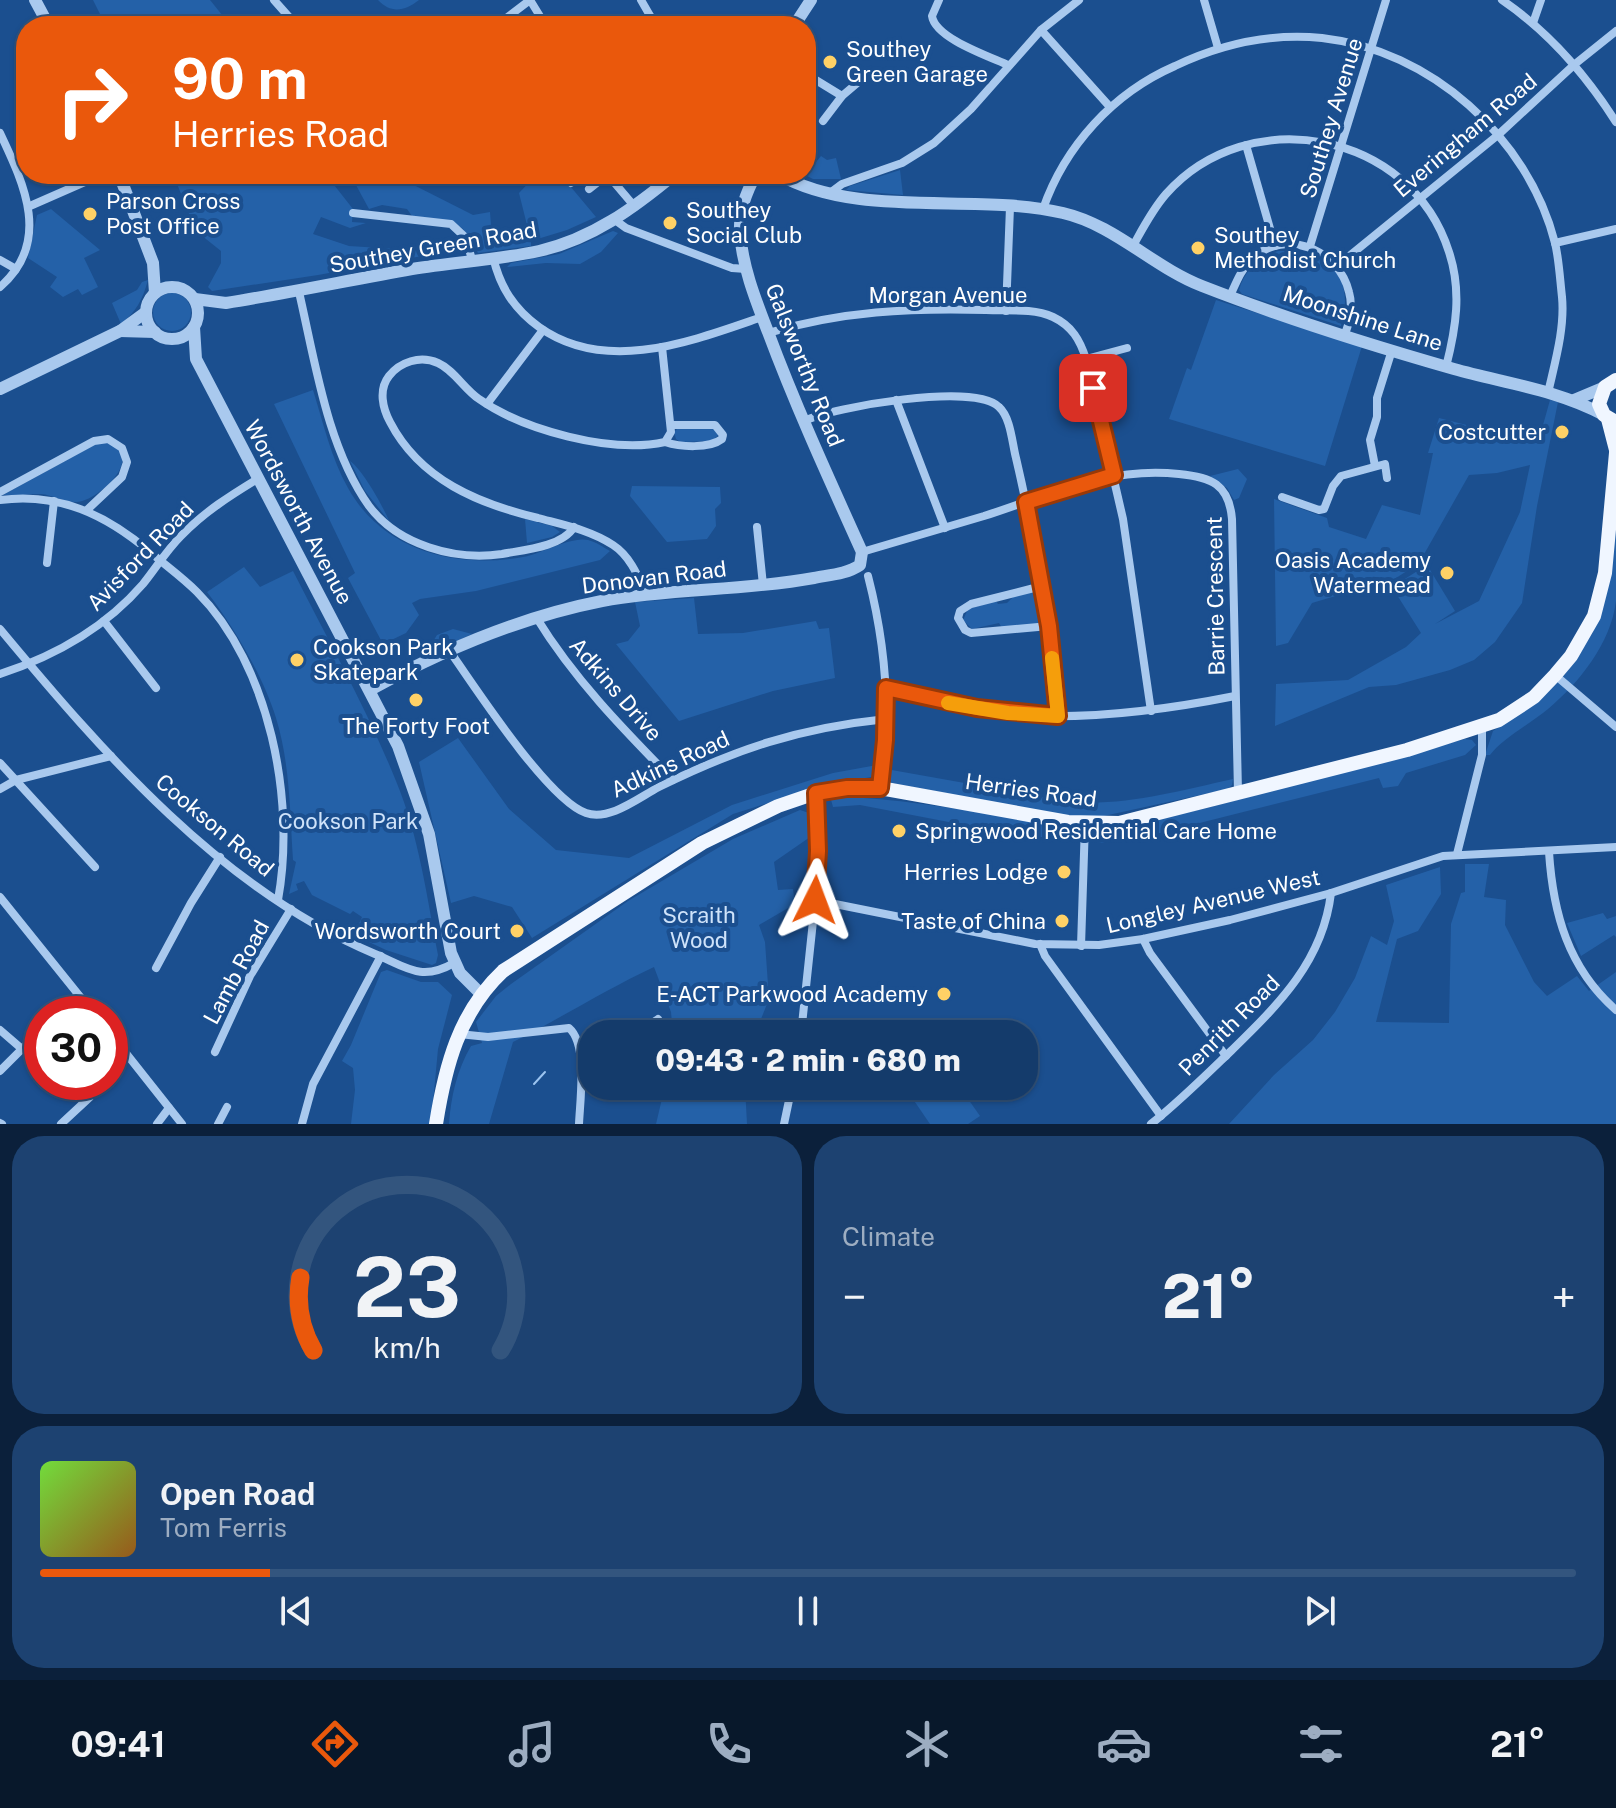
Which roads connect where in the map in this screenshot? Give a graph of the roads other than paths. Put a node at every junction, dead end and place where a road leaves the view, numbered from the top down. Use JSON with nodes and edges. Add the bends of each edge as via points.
{"nodes":[{"id":1,"x":274,"y":0,"type":"edge"},
{"id":2,"x":530,"y":0,"type":"edge"},
{"id":3,"x":641,"y":0,"type":"edge"},
{"id":4,"x":939,"y":0,"type":"edge"},
{"id":5,"x":1065,"y":0,"type":"edge"},
{"id":6,"x":1079,"y":0,"type":"edge"},
{"id":7,"x":1204,"y":0,"type":"edge"},
{"id":8,"x":1386,"y":0,"type":"edge"},
{"id":9,"x":1502,"y":0,"type":"edge"},
{"id":10,"x":1541,"y":0,"type":"edge"},
{"id":11,"x":1062,"y":13,"type":"junction"},
{"id":12,"x":288,"y":16,"type":"edge"},
{"id":13,"x":509,"y":16,"type":"edge"},
{"id":14,"x":650,"y":16,"type":"edge"},
{"id":15,"x":1533,"y":23,"type":"junction"},
{"id":16,"x":1041,"y":30,"type":"junction"},
{"id":17,"x":1616,"y":31,"type":"edge"},
{"id":18,"x":1218,"y":48,"type":"junction"},
{"id":19,"x":1371,"y":49,"type":"junction"},
{"id":20,"x":1575,"y":64,"type":"junction"},
{"id":21,"x":1008,"y":65,"type":"junction"},
{"id":22,"x":862,"y":79,"type":"dead end"},
{"id":23,"x":816,"y":80,"type":"edge"},
{"id":24,"x":842,"y":96,"type":"junction"},
{"id":25,"x":1110,"y":107,"type":"junction"},
{"id":26,"x":823,"y":121,"type":"dead end"},
{"id":27,"x":1616,"y":122,"type":"edge"},
{"id":28,"x":0,"y":133,"type":"edge"},
{"id":29,"x":1498,"y":135,"type":"junction"},
{"id":30,"x":1246,"y":145,"type":"junction"},
{"id":31,"x":1340,"y":146,"type":"junction"},
{"id":32,"x":16,"y":167,"type":"edge"},
{"id":33,"x":23,"y":184,"type":"edge"},
{"id":34,"x":80,"y":184,"type":"edge"},
{"id":35,"x":123,"y":184,"type":"edge"},
{"id":36,"x":595,"y":184,"type":"edge"},
{"id":37,"x":616,"y":184,"type":"edge"},
{"id":38,"x":663,"y":184,"type":"edge"},
{"id":39,"x":751,"y":184,"type":"edge"},
{"id":40,"x":800,"y":184,"type":"edge"},
{"id":41,"x":589,"y":189,"type":"dead end"},
{"id":42,"x":830,"y":193,"type":"junction"},
{"id":43,"x":1419,"y":199,"type":"junction"},
{"id":44,"x":30,"y":206,"type":"junction"},
{"id":45,"x":635,"y":207,"type":"junction"},
{"id":46,"x":1010,"y":207,"type":"junction"},
{"id":47,"x":1043,"y":209,"type":"junction"},
{"id":48,"x":353,"y":213,"type":"dead end"},
{"id":49,"x":615,"y":220,"type":"junction"},
{"id":50,"x":1616,"y":229,"type":"edge"},
{"id":51,"x":1555,"y":243,"type":"junction"},
{"id":52,"x":1133,"y":246,"type":"junction"},
{"id":53,"x":1275,"y":246,"type":"junction"},
{"id":54,"x":1310,"y":246,"type":"junction"},
{"id":55,"x":493,"y":257,"type":"junction"},
{"id":56,"x":0,"y":260,"type":"edge"},
{"id":57,"x":472,"y":260,"type":"junction"},
{"id":58,"x":153,"y":263,"type":"junction"},
{"id":59,"x":1337,"y":266,"type":"junction"},
{"id":60,"x":16,"y":269,"type":"junction"},
{"id":61,"x":746,"y":269,"type":"junction"},
{"id":62,"x":0,"y":287,"type":"edge"},
{"id":63,"x":179,"y":288,"type":"junction"},
{"id":64,"x":299,"y":292,"type":"junction"},
{"id":65,"x":155,"y":293,"type":"junction"},
{"id":66,"x":1230,"y":296,"type":"junction"},
{"id":67,"x":195,"y":299,"type":"junction"},
{"id":68,"x":226,"y":303,"type":"junction"},
{"id":69,"x":1006,"y":311,"type":"junction"},
{"id":70,"x":146,"y":312,"type":"junction"},
{"id":71,"x":762,"y":317,"type":"junction"},
{"id":72,"x":196,"y":323,"type":"junction"},
{"id":73,"x":543,"y":330,"type":"junction"},
{"id":74,"x":120,"y":331,"type":"junction"},
{"id":75,"x":155,"y":332,"type":"junction"},
{"id":76,"x":768,"y":333,"type":"junction"},
{"id":77,"x":1345,"y":334,"type":"junction"},
{"id":78,"x":169,"y":339,"type":"junction"},
{"id":79,"x":662,"y":347,"type":"junction"},
{"id":80,"x":1127,"y":348,"type":"dead end"},
{"id":81,"x":1392,"y":350,"type":"junction"},
{"id":82,"x":196,"y":359,"type":"junction"},
{"id":83,"x":1086,"y":359,"type":"junction"},
{"id":84,"x":1446,"y":367,"type":"junction"},
{"id":85,"x":1610,"y":384,"type":"edge"},
{"id":86,"x":0,"y":389,"type":"edge"},
{"id":87,"x":1548,"y":393,"type":"junction"},
{"id":88,"x":896,"y":400,"type":"junction"},
{"id":89,"x":1574,"y":400,"type":"junction"},
{"id":90,"x":487,"y":404,"type":"junction"},
{"id":91,"x":1609,"y":419,"type":"edge"},
{"id":92,"x":804,"y":421,"type":"junction"},
{"id":93,"x":671,"y":425,"type":"junction"},
{"id":94,"x":665,"y":442,"type":"junction"},
{"id":95,"x":1616,"y":451,"type":"edge"},
{"id":96,"x":1375,"y":466,"type":"junction"},
{"id":97,"x":1114,"y":475,"type":"junction"},
{"id":98,"x":259,"y":478,"type":"junction"},
{"id":99,"x":1387,"y":478,"type":"dead end"},
{"id":100,"x":0,"y":492,"type":"edge"},
{"id":101,"x":1282,"y":497,"type":"dead end"},
{"id":102,"x":0,"y":500,"type":"edge"},
{"id":103,"x":54,"y":501,"type":"junction"},
{"id":104,"x":1026,"y":502,"type":"junction"},
{"id":105,"x":87,"y":510,"type":"junction"},
{"id":106,"x":574,"y":527,"type":"junction"},
{"id":107,"x":757,"y":527,"type":"dead end"},
{"id":108,"x":945,"y":528,"type":"junction"},
{"id":109,"x":861,"y":558,"type":"junction"},
{"id":110,"x":160,"y":561,"type":"junction"},
{"id":111,"x":47,"y":563,"type":"dead end"},
{"id":112,"x":868,"y":576,"type":"dead end"},
{"id":113,"x":763,"y":585,"type":"junction"},
{"id":114,"x":1042,"y":586,"type":"junction"},
{"id":115,"x":646,"y":594,"type":"junction"},
{"id":116,"x":536,"y":617,"type":"junction"},
{"id":117,"x":104,"y":621,"type":"junction"},
{"id":118,"x":1049,"y":626,"type":"junction"},
{"id":119,"x":0,"y":629,"type":"edge"},
{"id":120,"x":449,"y":650,"type":"junction"},
{"id":121,"x":29,"y":664,"type":"junction"},
{"id":122,"x":0,"y":674,"type":"edge"},
{"id":123,"x":1555,"y":675,"type":"junction"},
{"id":124,"x":156,"y":688,"type":"dead end"},
{"id":125,"x":886,"y":688,"type":"junction"},
{"id":126,"x":370,"y":690,"type":"junction"},
{"id":127,"x":1235,"y":696,"type":"junction"},
{"id":128,"x":1151,"y":711,"type":"junction"},
{"id":129,"x":1058,"y":716,"type":"junction"},
{"id":130,"x":886,"y":719,"type":"junction"},
{"id":131,"x":1482,"y":727,"type":"junction"},
{"id":132,"x":1616,"y":727,"type":"edge"},
{"id":133,"x":111,"y":756,"type":"junction"},
{"id":134,"x":0,"y":763,"type":"edge"},
{"id":135,"x":16,"y":780,"type":"junction"},
{"id":136,"x":673,"y":780,"type":"junction"},
{"id":137,"x":880,"y":788,"type":"junction"},
{"id":138,"x":0,"y":789,"type":"edge"},
{"id":139,"x":1238,"y":792,"type":"junction"},
{"id":140,"x":816,"y":793,"type":"junction"},
{"id":141,"x":1085,"y":823,"type":"junction"},
{"id":142,"x":1616,"y":847,"type":"edge"},
{"id":143,"x":1549,"y":852,"type":"junction"},
{"id":144,"x":1457,"y":854,"type":"junction"},
{"id":145,"x":220,"y":857,"type":"junction"},
{"id":146,"x":95,"y":867,"type":"dead end"},
{"id":147,"x":1331,"y":893,"type":"junction"},
{"id":148,"x":0,"y":897,"type":"edge"},
{"id":149,"x":278,"y":900,"type":"junction"},
{"id":150,"x":815,"y":900,"type":"junction"},
{"id":151,"x":291,"y":909,"type":"junction"},
{"id":152,"x":1143,"y":939,"type":"junction"},
{"id":153,"x":1040,"y":944,"type":"junction"},
{"id":154,"x":1081,"y":946,"type":"junction"},
{"id":155,"x":381,"y":956,"type":"junction"},
{"id":156,"x":454,"y":963,"type":"junction"},
{"id":157,"x":156,"y":968,"type":"dead end"},
{"id":158,"x":481,"y":994,"type":"junction"},
{"id":159,"x":78,"y":995,"type":"edge"},
{"id":160,"x":1616,"y":1010,"type":"edge"},
{"id":161,"x":802,"y":1020,"type":"edge"},
{"id":162,"x":0,"y":1030,"type":"edge"},
{"id":163,"x":459,"y":1034,"type":"junction"},
{"id":164,"x":578,"y":1044,"type":"edge"},
{"id":165,"x":22,"y":1049,"type":"joint"},
{"id":166,"x":215,"y":1052,"type":"dead end"},
{"id":167,"x":128,"y":1056,"type":"edge"},
{"id":168,"x":1226,"y":1056,"type":"junction"},
{"id":169,"x":0,"y":1071,"type":"edge"},
{"id":170,"x":87,"y":1100,"type":"edge"},
{"id":171,"x":579,"y":1100,"type":"edge"},
{"id":172,"x":789,"y":1100,"type":"edge"},
{"id":173,"x":227,"y":1107,"type":"dead end"},
{"id":174,"x":169,"y":1108,"type":"junction"},
{"id":175,"x":1161,"y":1116,"type":"junction"},
{"id":176,"x":61,"y":1124,"type":"edge"},
{"id":177,"x":157,"y":1124,"type":"edge"},
{"id":178,"x":182,"y":1124,"type":"edge"},
{"id":179,"x":218,"y":1124,"type":"edge"},
{"id":180,"x":302,"y":1124,"type":"edge"},
{"id":181,"x":436,"y":1124,"type":"edge"},
{"id":182,"x":579,"y":1124,"type":"edge"},
{"id":183,"x":784,"y":1124,"type":"edge"},
{"id":184,"x":1151,"y":1124,"type":"edge"}],
"edges":[{"from":1,"to":12,"type":"street"},
{"from":2,"to":13,"type":"street"},
{"from":3,"to":14,"type":"street"},
{"from":4,"to":21,"type":"street","via":[[932,16],[937,28]]},
{"from":5,"to":11,"type":"street"},
{"from":6,"to":11,"type":"street"},
{"from":7,"to":18,"type":"street"},
{"from":8,"to":19,"type":"street","name":"Southey Avenue"},
{"from":9,"to":15,"type":"street"},
{"from":10,"to":15,"type":"street"},
{"from":11,"to":16,"type":"street"},
{"from":15,"to":20,"type":"street"},
{"from":16,"to":21,"type":"street"},
{"from":16,"to":25,"type":"street"},
{"from":17,"to":20,"type":"street","name":"Everingham Road"},
{"from":18,"to":19,"type":"street","via":[[1296,37]]},
{"from":18,"to":25,"type":"street","via":[[1166,70]]},
{"from":19,"to":29,"type":"street","via":[[1439,83]]},
{"from":19,"to":31,"type":"street","name":"Southey Avenue"},
{"from":20,"to":27,"type":"street"},
{"from":20,"to":29,"type":"street","name":"Everingham Road"},
{"from":21,"to":42,"type":"street","via":[[934,143],[902,163]]},
{"from":22,"to":24,"type":"street"},
{"from":23,"to":24,"type":"street"},
{"from":24,"to":26,"type":"street"},
{"from":25,"to":47,"type":"street","via":[[1072,151]]},
{"from":28,"to":32,"type":"street"},
{"from":29,"to":43,"type":"street","name":"Everingham Road"},
{"from":29,"to":51,"type":"street","via":[[1530,182]]},
{"from":30,"to":31,"type":"street","via":[[1302,139]]},
{"from":30,"to":52,"type":"street","via":[[1185,176],[1166,194]]},
{"from":30,"to":53,"type":"street"},
{"from":31,"to":43,"type":"street","via":[[1387,170]]},
{"from":31,"to":54,"type":"street","name":"Southey Avenue"},
{"from":33,"to":44,"type":"street"},
{"from":34,"to":44,"type":"street"},
{"from":35,"to":58,"type":"street"},
{"from":36,"to":41,"type":"street"},
{"from":37,"to":45,"type":"street"},
{"from":38,"to":45,"type":"street","name":"Southey Green Road"},
{"from":39,"to":61,"type":"street","name":"Galsworthy Road","via":[[740,215]]},
{"from":40,"to":42,"type":"street","name":"Moonshine Lane"},
{"from":42,"to":46,"type":"street","name":"Moonshine Lane"},
{"from":43,"to":59,"type":"street","name":"Everingham Road"},
{"from":43,"to":84,"type":"street","via":[[1445,242],[1455,280],[1456,329]]},
{"from":44,"to":60,"type":"street","via":[[27,243]]},
{"from":45,"to":49,"type":"street","name":"Southey Green Road"},
{"from":46,"to":47,"type":"street","name":"Moonshine Lane"},
{"from":46,"to":69,"type":"street"},
{"from":47,"to":52,"type":"street","name":"Moonshine Lane","via":[[1080,218]]},
{"from":48,"to":57,"type":"street","via":[[451,224],[466,238]]},
{"from":49,"to":55,"type":"street","name":"Southey Green Road","via":[[553,246]]},
{"from":49,"to":61,"type":"street"},
{"from":50,"to":51,"type":"street"},
{"from":51,"to":87,"type":"street","via":[[1562,299]]},
{"from":52,"to":66,"type":"street","name":"Moonshine Lane","via":[[1190,281]]},
{"from":53,"to":54,"type":"street"},
{"from":53,"to":66,"type":"street","via":[[1245,267]]},
{"from":54,"to":59,"type":"street"},
{"from":55,"to":57,"type":"street","name":"Southey Green Road"},
{"from":55,"to":73,"type":"street","via":[[513,304]]},
{"from":56,"to":60,"type":"street"},
{"from":57,"to":64,"type":"street","name":"Southey Green Road"},
{"from":58,"to":63,"type":"street"},
{"from":58,"to":65,"type":"street"},
{"from":59,"to":77,"type":"street","via":[[1350,293]]},
{"from":60,"to":62,"type":"street"},
{"from":61,"to":71,"type":"street","name":"Galsworthy Road"},
{"from":63,"to":65,"type":"street"},
{"from":63,"to":67,"type":"street"},
{"from":64,"to":68,"type":"street","name":"Southey Green Road"},
{"from":64,"to":106,"type":"street","via":[[334,430],[359,488],[383,520],[415,542],[473,555],[542,546]]},
{"from":65,"to":70,"type":"street"},
{"from":66,"to":77,"type":"street","name":"Moonshine Lane"},
{"from":67,"to":68,"type":"street","name":"Southey Green Road"},
{"from":67,"to":72,"type":"street"},
{"from":68,"to":72,"type":"street","name":"Southey Green Road"},
{"from":69,"to":76,"type":"street","name":"Morgan Avenue","via":[[875,311]]},
{"from":69,"to":83,"type":"street","name":"Morgan Avenue","via":[[1038,312],[1062,322],[1080,342]]},
{"from":70,"to":74,"type":"street"},
{"from":70,"to":75,"type":"street"},
{"from":71,"to":76,"type":"street","name":"Galsworthy Road"},
{"from":71,"to":79,"type":"street"},
{"from":72,"to":78,"type":"street","via":[[183,337]]},
{"from":72,"to":82,"type":"street","name":"Wordsworth Avenue"},
{"from":73,"to":79,"type":"street","via":[[582,347]]},
{"from":73,"to":90,"type":"street"},
{"from":74,"to":75,"type":"street"},
{"from":74,"to":86,"type":"street"},
{"from":75,"to":78,"type":"street"},
{"from":76,"to":92,"type":"street","name":"Galsworthy Road"},
{"from":77,"to":81,"type":"street","name":"Moonshine Lane"},
{"from":78,"to":82,"type":"street","name":"Wordsworth Avenue"},
{"from":79,"to":93,"type":"street"},
{"from":80,"to":83,"type":"street"},
{"from":81,"to":84,"type":"street","name":"Moonshine Lane"},
{"from":81,"to":96,"type":"street","via":[[1370,440]]},
{"from":82,"to":98,"type":"street","name":"Wordsworth Avenue"},
{"from":83,"to":97,"type":"street","name":"Morgan Avenue"},
{"from":84,"to":87,"type":"street","name":"Moonshine Lane"},
{"from":85,"to":89,"type":"street"},
{"from":85,"to":91,"type":"main road","via":[[1599,398]]},
{"from":87,"to":89,"type":"street","name":"Moonshine Lane"},
{"from":88,"to":92,"type":"street"},
{"from":88,"to":104,"type":"street","via":[[981,399],[999,407]]},
{"from":88,"to":108,"type":"street"},
{"from":89,"to":91,"type":"street","name":"Moonshine Lane"},
{"from":90,"to":94,"type":"street","via":[[557,434],[609,443]]},
{"from":90,"to":106,"type":"street","via":[[445,367],[427,360],[397,367],[385,382],[382,402],[393,429],[447,485],[494,506]]},
{"from":91,"to":95,"type":"main road","name":"Herries Road"},
{"from":92,"to":109,"type":"street","name":"Galsworthy Road"},
{"from":93,"to":94,"type":"street"},
{"from":93,"to":94,"type":"street","via":[[715,425],[722,430],[722,439],[714,444]]},
{"from":95,"to":123,"type":"main road","name":"Herries Road","via":[[1600,597],[1584,636]]},
{"from":96,"to":99,"type":"street","via":[[1385,464]]},
{"from":96,"to":101,"type":"street","via":[[1336,480],[1324,509]]},
{"from":97,"to":104,"type":"street","name":"Barrie Crescent"},
{"from":97,"to":127,"type":"street","name":"Barrie Crescent","via":[[1198,476],[1228,497]]},
{"from":97,"to":128,"type":"street","name":"Morgan Avenue"},
{"from":98,"to":110,"type":"street","name":"Avisford Road","via":[[198,520]]},
{"from":98,"to":126,"type":"street","name":"Wordsworth Avenue"},
{"from":100,"to":105,"type":"street","via":[[94,441],[108,439],[122,448],[126,469]]},
{"from":102,"to":103,"type":"street"},
{"from":103,"to":105,"type":"street"},
{"from":103,"to":111,"type":"street"},
{"from":104,"to":108,"type":"street","name":"Barrie Crescent"},
{"from":104,"to":114,"type":"street"},
{"from":105,"to":110,"type":"street","via":[[117,526]]},
{"from":106,"to":115,"type":"street","via":[[625,555]]},
{"from":107,"to":113,"type":"street"},
{"from":108,"to":109,"type":"street","name":"Barrie Crescent"},
{"from":109,"to":113,"type":"street","name":"Donovan Road","via":[[852,570]]},
{"from":110,"to":117,"type":"street","name":"Avisford Road"},
{"from":110,"to":149,"type":"street","via":[[198,592],[216,615],[260,700],[282,789],[284,858]]},
{"from":112,"to":125,"type":"street"},
{"from":113,"to":115,"type":"street","name":"Donovan Road"},
{"from":114,"to":118,"type":"street"},
{"from":114,"to":118,"type":"street","via":[[971,604],[958,618],[971,633]]},
{"from":115,"to":116,"type":"street","name":"Donovan Road"},
{"from":116,"to":120,"type":"street","name":"Donovan Road"},
{"from":116,"to":136,"type":"street","name":"Adkins Drive","via":[[592,696]]},
{"from":117,"to":121,"type":"street","name":"Avisford Road"},
{"from":117,"to":124,"type":"street"},
{"from":118,"to":129,"type":"street"},
{"from":119,"to":121,"type":"street","name":"Cookson Road"},
{"from":120,"to":126,"type":"street","name":"Donovan Road"},
{"from":120,"to":136,"type":"street","name":"Adkins Road","via":[[511,737],[576,808],[602,815]]},
{"from":121,"to":122,"type":"street","name":"Avisford Road"},
{"from":121,"to":133,"type":"street","name":"Cookson Road"},
{"from":123,"to":131,"type":"main road","name":"Herries Road","via":[[1515,711]]},
{"from":123,"to":132,"type":"street"},
{"from":125,"to":129,"type":"street","via":[[977,708]]},
{"from":125,"to":130,"type":"street"},
{"from":126,"to":156,"type":"street","name":"Wordsworth Avenue","via":[[419,799]]},
{"from":127,"to":128,"type":"street"},
{"from":127,"to":139,"type":"street","name":"Barrie Crescent"},
{"from":128,"to":129,"type":"street"},
{"from":130,"to":136,"type":"street","name":"Adkins Road","via":[[779,737]]},
{"from":130,"to":137,"type":"street"},
{"from":131,"to":139,"type":"main road","name":"Herries Road"},
{"from":131,"to":144,"type":"street","via":[[1482,755]]},
{"from":133,"to":135,"type":"street"},
{"from":133,"to":145,"type":"street","name":"Cookson Road"},
{"from":134,"to":135,"type":"street"},
{"from":135,"to":138,"type":"street"},
{"from":135,"to":146,"type":"street"},
{"from":137,"to":140,"type":"main road","name":"Herries Road"},
{"from":137,"to":141,"type":"main road","name":"Herries Road"},
{"from":139,"to":141,"type":"main road","name":"Herries Road","via":[[1132,820]]},
{"from":140,"to":150,"type":"street"},
{"from":140,"to":158,"type":"main road","name":"Herries Road","via":[[702,843],[544,942]]},
{"from":141,"to":154,"type":"street"},
{"from":142,"to":143,"type":"street","name":"Longley Avenue West"},
{"from":143,"to":144,"type":"street","name":"Longley Avenue West"},
{"from":143,"to":160,"type":"street","via":[[1555,910],[1572,957]]},
{"from":144,"to":147,"type":"street","name":"Longley Avenue West"},
{"from":145,"to":149,"type":"street","name":"Cookson Road"},
{"from":145,"to":157,"type":"street"},
{"from":147,"to":152,"type":"street","name":"Longley Avenue West"},
{"from":147,"to":168,"type":"street","name":"Penrith Road","via":[[1323,932],[1300,978]]},
{"from":148,"to":159,"type":"street"},
{"from":149,"to":151,"type":"street","name":"Cookson Road"},
{"from":150,"to":153,"type":"street","name":"Longley Avenue West"},
{"from":150,"to":161,"type":"street"},
{"from":151,"to":155,"type":"street","name":"Cookson Road"},
{"from":151,"to":166,"type":"street","name":"Lamb Road","via":[[250,976]]},
{"from":152,"to":154,"type":"street","name":"Longley Avenue West"},
{"from":152,"to":168,"type":"street"},
{"from":153,"to":154,"type":"street","name":"Longley Avenue West"},
{"from":153,"to":175,"type":"street"},
{"from":155,"to":156,"type":"street","name":"Cookson Road","via":[[424,973]]},
{"from":155,"to":180,"type":"street","via":[[313,1084]]},
{"from":156,"to":158,"type":"street"},
{"from":158,"to":163,"type":"main road","name":"Herries Road"},
{"from":162,"to":165,"type":"street"},
{"from":163,"to":164,"type":"street","via":[[488,1037],[569,1028]]},
{"from":163,"to":181,"type":"main road","name":"Herries Road","via":[[444,1074]]},
{"from":165,"to":169,"type":"street"},
{"from":167,"to":174,"type":"street"},
{"from":168,"to":175,"type":"street","name":"Penrith Road"},
{"from":170,"to":176,"type":"street"},
{"from":171,"to":182,"type":"street"},
{"from":172,"to":183,"type":"street"},
{"from":173,"to":179,"type":"street"},
{"from":174,"to":177,"type":"street"},
{"from":174,"to":178,"type":"street"},
{"from":175,"to":184,"type":"street","name":"Penrith Road"}]}
